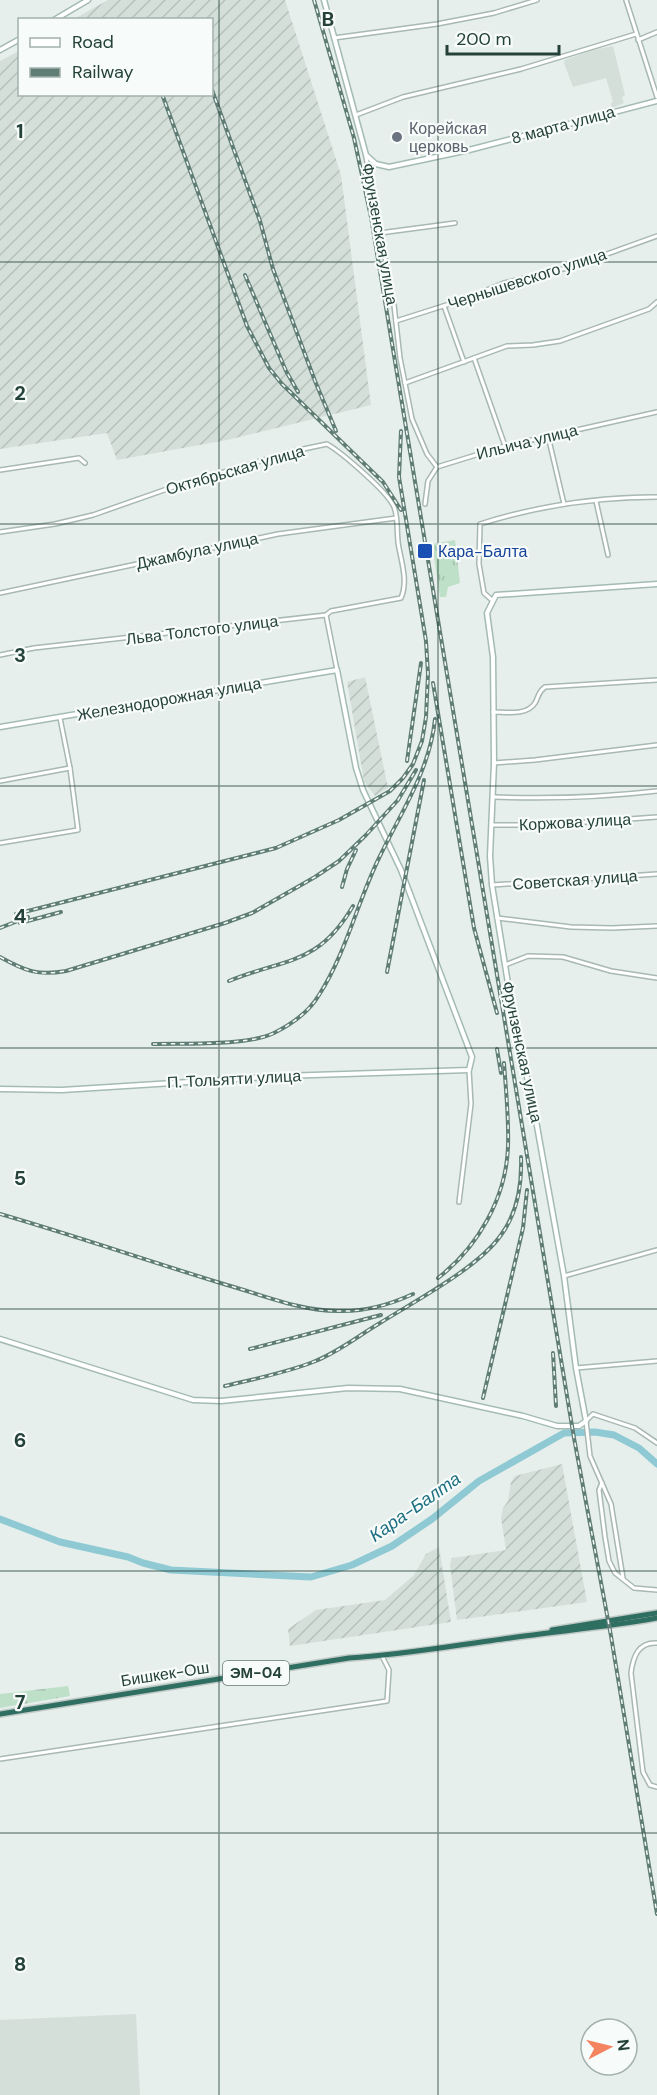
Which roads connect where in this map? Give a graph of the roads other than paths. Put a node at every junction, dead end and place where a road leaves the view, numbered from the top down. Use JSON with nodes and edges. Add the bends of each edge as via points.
{"nodes":[{"id":1,"x":88,"y":0,"type":"edge"},
{"id":2,"x":324,"y":0,"type":"edge"},
{"id":3,"x":537,"y":0,"type":"edge"},
{"id":4,"x":626,"y":0,"type":"edge"},
{"id":5,"x":57,"y":18,"type":"edge"},
{"id":6,"x":657,"y":32,"type":"edge"},
{"id":7,"x":636,"y":34,"type":"junction"},
{"id":8,"x":334,"y":38,"type":"junction"},
{"id":9,"x":18,"y":40,"type":"edge"},
{"id":10,"x":638,"y":40,"type":"junction"},
{"id":11,"x":0,"y":50,"type":"edge"},
{"id":12,"x":657,"y":99,"type":"edge"},
{"id":13,"x":356,"y":115,"type":"junction"},
{"id":14,"x":366,"y":155,"type":"junction"},
{"id":15,"x":455,"y":223,"type":"dead end"},
{"id":16,"x":380,"y":233,"type":"junction"},
{"id":17,"x":657,"y":236,"type":"edge"},
{"id":18,"x":657,"y":302,"type":"edge"},
{"id":19,"x":444,"y":306,"type":"junction"},
{"id":20,"x":396,"y":321,"type":"junction"},
{"id":21,"x":474,"y":358,"type":"junction"},
{"id":22,"x":464,"y":362,"type":"junction"},
{"id":23,"x":405,"y":383,"type":"junction"},
{"id":24,"x":657,"y":412,"type":"edge"},
{"id":25,"x":548,"y":436,"type":"junction"},
{"id":26,"x":505,"y":446,"type":"junction"},
{"id":27,"x":85,"y":463,"type":"dead end"},
{"id":28,"x":437,"y":467,"type":"junction"},
{"id":29,"x":0,"y":470,"type":"edge"},
{"id":30,"x":657,"y":497,"type":"edge"},
{"id":31,"x":596,"y":500,"type":"junction"},
{"id":32,"x":425,"y":504,"type":"dead end"},
{"id":33,"x":564,"y":504,"type":"junction"},
{"id":34,"x":396,"y":518,"type":"junction"},
{"id":35,"x":0,"y":532,"type":"edge"},
{"id":36,"x":608,"y":555,"type":"dead end"},
{"id":37,"x":657,"y":584,"type":"edge"},
{"id":38,"x":0,"y":593,"type":"edge"},
{"id":39,"x":401,"y":598,"type":"joint"},
{"id":40,"x":492,"y":600,"type":"junction"},
{"id":41,"x":326,"y":615,"type":"junction"},
{"id":42,"x":0,"y":654,"type":"edge"},
{"id":43,"x":338,"y":670,"type":"junction"},
{"id":44,"x":657,"y":680,"type":"edge"},
{"id":45,"x":493,"y":712,"type":"junction"},
{"id":46,"x":60,"y":718,"type":"junction"},
{"id":47,"x":0,"y":727,"type":"edge"},
{"id":48,"x":657,"y":745,"type":"edge"},
{"id":49,"x":494,"y":763,"type":"junction"},
{"id":50,"x":70,"y":768,"type":"junction"},
{"id":51,"x":0,"y":781,"type":"edge"},
{"id":52,"x":657,"y":791,"type":"edge"},
{"id":53,"x":493,"y":797,"type":"junction"},
{"id":54,"x":657,"y":818,"type":"edge"},
{"id":55,"x":492,"y":825,"type":"junction"},
{"id":56,"x":0,"y":843,"type":"edge"},
{"id":57,"x":657,"y":874,"type":"edge"},
{"id":58,"x":492,"y":885,"type":"junction"},
{"id":59,"x":497,"y":918,"type":"junction"},
{"id":60,"x":657,"y":926,"type":"edge"},
{"id":61,"x":505,"y":965,"type":"junction"},
{"id":62,"x":657,"y":978,"type":"edge"},
{"id":63,"x":469,"y":1070,"type":"junction"},
{"id":64,"x":0,"y":1089,"type":"edge"},
{"id":65,"x":459,"y":1202,"type":"dead end"},
{"id":66,"x":657,"y":1250,"type":"edge"},
{"id":67,"x":564,"y":1276,"type":"junction"},
{"id":68,"x":0,"y":1339,"type":"edge"},
{"id":69,"x":657,"y":1361,"type":"edge"},
{"id":70,"x":576,"y":1368,"type":"junction"},
{"id":71,"x":586,"y":1421,"type":"junction"},
{"id":72,"x":657,"y":1443,"type":"edge"},
{"id":73,"x":602,"y":1483,"type":"junction"},
{"id":74,"x":623,"y":1578,"type":"junction"},
{"id":75,"x":657,"y":1590,"type":"edge"},
{"id":76,"x":657,"y":1613,"type":"edge"},
{"id":77,"x":657,"y":1618,"type":"edge"},
{"id":78,"x":513,"y":1637,"type":"junction"},
{"id":79,"x":657,"y":1643,"type":"edge"},
{"id":80,"x":382,"y":1656,"type":"junction"},
{"id":81,"x":0,"y":1714,"type":"edge"},
{"id":82,"x":0,"y":1759,"type":"edge"},
{"id":83,"x":657,"y":1787,"type":"edge"}],
"edges":[{"from":1,"to":5,"type":"street"},
{"from":2,"to":8,"type":"street","name":"Фрунзенская улица"},
{"from":3,"to":8,"type":"street","via":[[437,24]]},
{"from":4,"to":7,"type":"street"},
{"from":6,"to":10,"type":"street"},
{"from":7,"to":10,"type":"street"},
{"from":7,"to":13,"type":"street","via":[[521,69],[403,97]]},
{"from":8,"to":13,"type":"street","name":"Фрунзенская улица"},
{"from":9,"to":11,"type":"street"},
{"from":10,"to":12,"type":"street"},
{"from":12,"to":14,"type":"street","name":"8 марта улица","via":[[469,150],[389,166],[376,164]]},
{"from":13,"to":14,"type":"street","name":"Фрунзенская улица"},
{"from":14,"to":16,"type":"street","name":"Фрунзенская улица"},
{"from":15,"to":16,"type":"street"},
{"from":16,"to":20,"type":"street","name":"Фрунзенская улица"},
{"from":17,"to":19,"type":"street","name":"Чернышевского улица","via":[[571,267],[504,283]]},
{"from":18,"to":21,"type":"street","via":[[649,309],[560,341],[507,346]]},
{"from":19,"to":20,"type":"street","name":"Чернышевского улица"},
{"from":19,"to":22,"type":"street"},
{"from":20,"to":23,"type":"street","name":"Фрунзенская улица"},
{"from":21,"to":22,"type":"street"},
{"from":21,"to":26,"type":"street"},
{"from":22,"to":23,"type":"street"},
{"from":23,"to":28,"type":"street","name":"Фрунзенская улица","via":[[412,418]]},
{"from":24,"to":25,"type":"street","name":"Ильича улица"},
{"from":25,"to":26,"type":"street","name":"Ильича улица"},
{"from":25,"to":33,"type":"street"},
{"from":26,"to":28,"type":"street","name":"Ильича улица"},
{"from":27,"to":29,"type":"street","via":[[78,458]]},
{"from":28,"to":32,"type":"street","via":[[428,481]]},
{"from":30,"to":31,"type":"street"},
{"from":31,"to":33,"type":"street"},
{"from":31,"to":36,"type":"street"},
{"from":33,"to":40,"type":"street","via":[[480,524],[478,564],[484,593]]},
{"from":34,"to":35,"type":"street","name":"Октябрьская улица","via":[[390,500],[327,444],[167,489],[93,515]]},
{"from":34,"to":38,"type":"street","name":"Джамбула улица","via":[[278,534]]},
{"from":34,"to":39,"type":"street","name":"Октябрьская улица","via":[[404,573]]},
{"from":37,"to":40,"type":"street","via":[[496,595]]},
{"from":39,"to":41,"type":"street","name":"Льва Толстого улица"},
{"from":40,"to":45,"type":"street","name":"Фрунзенская улица","via":[[487,613],[493,657]]},
{"from":41,"to":42,"type":"street","name":"Льва Толстого улица"},
{"from":41,"to":43,"type":"street"},
{"from":43,"to":46,"type":"street","name":"Железнодорожная улица"},
{"from":43,"to":63,"type":"street","via":[[360,779],[401,870],[468,1042],[472,1057]]},
{"from":44,"to":45,"type":"street","via":[[545,687],[527,710]]},
{"from":45,"to":49,"type":"street","name":"Фрунзенская улица"},
{"from":46,"to":47,"type":"street","name":"Железнодорожная улица"},
{"from":46,"to":50,"type":"street"},
{"from":48,"to":49,"type":"street"},
{"from":49,"to":53,"type":"street","name":"Фрунзенская улица"},
{"from":50,"to":51,"type":"street"},
{"from":50,"to":56,"type":"street","via":[[78,830]]},
{"from":52,"to":53,"type":"street"},
{"from":53,"to":55,"type":"street","name":"Фрунзенская улица"},
{"from":54,"to":55,"type":"street","name":"Коржова улица"},
{"from":55,"to":58,"type":"street","name":"Фрунзенская улица"},
{"from":57,"to":58,"type":"street","name":"Советская улица"},
{"from":58,"to":59,"type":"street","name":"Фрунзенская улица"},
{"from":59,"to":60,"type":"street","via":[[571,927]]},
{"from":59,"to":61,"type":"street","name":"Фрунзенская улица"},
{"from":61,"to":62,"type":"street","via":[[528,956],[556,956]]},
{"from":61,"to":67,"type":"street","name":"Фрунзенская улица"},
{"from":63,"to":64,"type":"street","name":"П. Тольятти улица","via":[[282,1076],[62,1090]]},
{"from":63,"to":65,"type":"street","via":[[471,1104]]},
{"from":66,"to":67,"type":"street"},
{"from":67,"to":70,"type":"street","name":"Фрунзенская улица"},
{"from":68,"to":71,"type":"street","via":[[193,1400],[400,1389],[557,1426],[579,1426]]},
{"from":69,"to":70,"type":"street"},
{"from":70,"to":71,"type":"street","name":"Фрунзенская улица"},
{"from":71,"to":72,"type":"street","via":[[593,1414],[635,1428]]},
{"from":71,"to":73,"type":"street","name":"Фрунзенская улица","via":[[590,1456]]},
{"from":73,"to":74,"type":"street","name":"Фрунзенская улица","via":[[610,1504]]},
{"from":73,"to":74,"type":"street","via":[[599,1491],[609,1561],[618,1577]]},
{"from":74,"to":75,"type":"street","via":[[634,1588]]},
{"from":76,"to":78,"type":"highway","name":"Бишкек-Ош","number":"ЭМ-04"},
{"from":77,"to":78,"type":"highway","name":"Бишкек-Ош","number":"ЭМ-04"},
{"from":78,"to":80,"type":"highway","name":"Бишкек-Ош","number":"ЭМ-04"},
{"from":79,"to":83,"type":"street","via":[[639,1649],[631,1673],[643,1772],[650,1785]]},
{"from":80,"to":81,"type":"highway","name":"Бишкек-Ош","number":"ЭМ-04"},
{"from":80,"to":82,"type":"street","via":[[389,1670],[387,1701]]}]}
